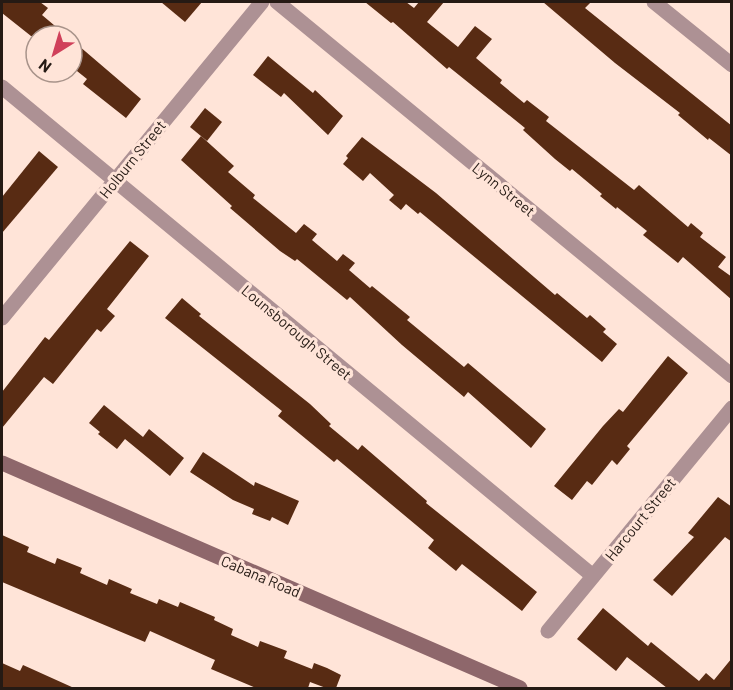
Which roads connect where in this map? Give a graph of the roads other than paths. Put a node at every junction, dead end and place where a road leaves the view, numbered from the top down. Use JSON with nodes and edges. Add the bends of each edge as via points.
{"nodes":[{"id":1,"x":262,"y":2,"type":"edge"},
{"id":2,"x":277,"y":2,"type":"edge"},
{"id":3,"x":654,"y":2,"type":"edge"},
{"id":4,"x":732,"y":65,"type":"edge"},
{"id":5,"x":2,"y":87,"type":"edge"},
{"id":6,"x":114,"y":180,"type":"junction"},
{"id":7,"x":2,"y":318,"type":"edge"},
{"id":8,"x":732,"y":376,"type":"edge"},
{"id":9,"x":732,"y":408,"type":"edge"},
{"id":10,"x":2,"y":463,"type":"edge"},
{"id":11,"x":593,"y":576,"type":"junction"},
{"id":12,"x":548,"y":631,"type":"dead end"},
{"id":13,"x":520,"y":688,"type":"edge"}],
"edges":[{"from":1,"to":6,"type":"street","name":"Holburn Street"},
{"from":2,"to":8,"type":"street","name":"Lynn Street"},
{"from":3,"to":4,"type":"street"},
{"from":5,"to":6,"type":"street","name":"Lounsborough Street"},
{"from":6,"to":7,"type":"street","name":"Holburn Street"},
{"from":6,"to":11,"type":"street","name":"Lounsborough Street"},
{"from":9,"to":11,"type":"street","name":"Harcourt Street"},
{"from":10,"to":13,"type":"main road","name":"Cabana Road"},
{"from":11,"to":12,"type":"street","name":"Harcourt Street"}]}
